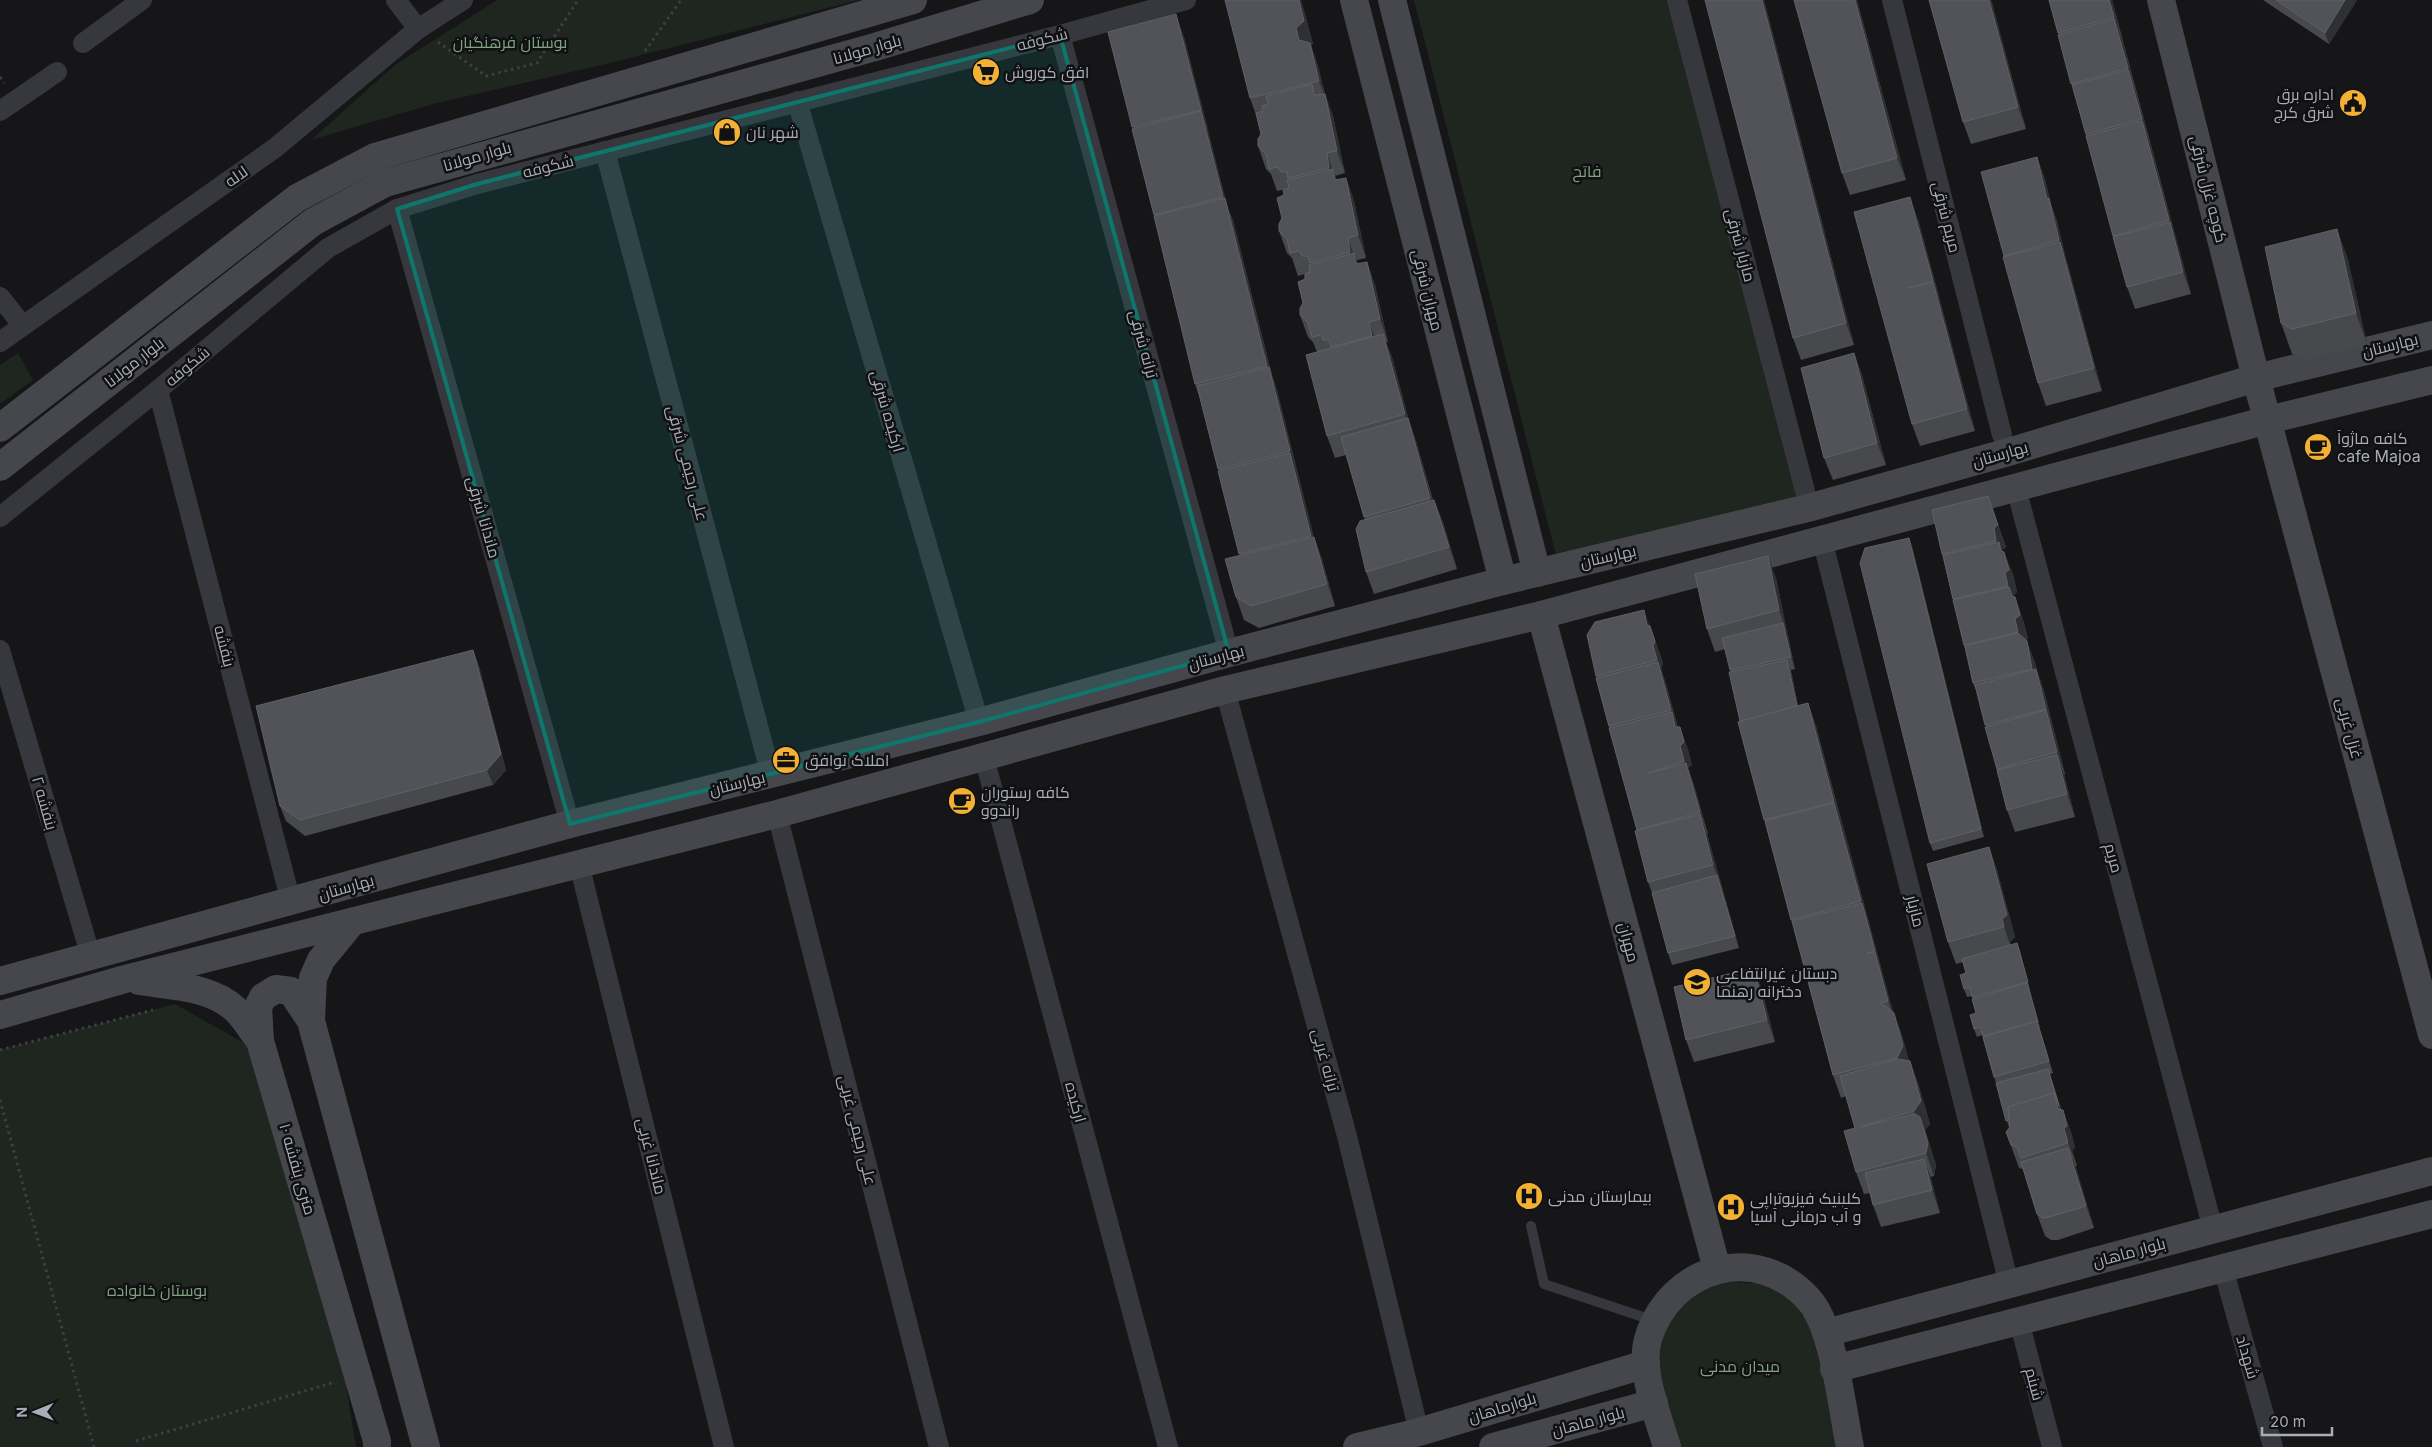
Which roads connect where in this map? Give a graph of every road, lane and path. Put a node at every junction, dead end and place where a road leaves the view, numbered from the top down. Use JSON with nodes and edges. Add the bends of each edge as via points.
{"nodes":[{"id":1,"x":142,"y":0,"type":"edge"},
{"id":2,"x":396,"y":0,"type":"edge"},
{"id":3,"x":463,"y":0,"type":"edge"},
{"id":4,"x":578,"y":0,"type":"edge"},
{"id":5,"x":681,"y":0,"type":"edge"},
{"id":6,"x":914,"y":0,"type":"edge"},
{"id":7,"x":1030,"y":0,"type":"edge"},
{"id":8,"x":1186,"y":0,"type":"edge"},
{"id":9,"x":1354,"y":0,"type":"edge"},
{"id":10,"x":1392,"y":0,"type":"edge"},
{"id":11,"x":1677,"y":0,"type":"edge"},
{"id":12,"x":1892,"y":0,"type":"edge"},
{"id":13,"x":2161,"y":0,"type":"edge"},
{"id":14,"x":418,"y":29,"type":"junction"},
{"id":15,"x":1060,"y":35,"type":"junction"},
{"id":16,"x":83,"y":43,"type":"dead end"},
{"id":17,"x":643,"y":54,"type":"dead end"},
{"id":18,"x":58,"y":72,"type":"dead end"},
{"id":19,"x":797,"y":101,"type":"junction"},
{"id":20,"x":0,"y":111,"type":"edge"},
{"id":21,"x":605,"y":151,"type":"junction"},
{"id":22,"x":397,"y":209,"type":"junction"},
{"id":23,"x":0,"y":297,"type":"edge"},
{"id":24,"x":23,"y":326,"type":"junction"},
{"id":25,"x":2432,"y":334,"type":"edge"},
{"id":26,"x":0,"y":342,"type":"edge"},
{"id":27,"x":2256,"y":378,"type":"junction"},
{"id":28,"x":2432,"y":380,"type":"edge"},
{"id":29,"x":158,"y":390,"type":"junction"},
{"id":30,"x":2268,"y":420,"type":"junction"},
{"id":31,"x":0,"y":428,"type":"edge"},
{"id":32,"x":2002,"y":434,"type":"dead end"},
{"id":33,"x":0,"y":467,"type":"edge"},
{"id":34,"x":2016,"y":488,"type":"junction"},
{"id":35,"x":1805,"y":491,"type":"dead end"},
{"id":36,"x":0,"y":517,"type":"edge"},
{"id":37,"x":1822,"y":539,"type":"junction"},
{"id":38,"x":1537,"y":573,"type":"junction"},
{"id":39,"x":1503,"y":580,"type":"junction"},
{"id":40,"x":1541,"y":615,"type":"junction"},
{"id":41,"x":0,"y":650,"type":"edge"},
{"id":42,"x":1228,"y":653,"type":"junction"},
{"id":43,"x":1225,"y":690,"type":"junction"},
{"id":44,"x":979,"y":722,"type":"junction"},
{"id":45,"x":984,"y":757,"type":"junction"},
{"id":46,"x":772,"y":775,"type":"junction"},
{"id":47,"x":777,"y":814,"type":"junction"},
{"id":48,"x":570,"y":824,"type":"junction"},
{"id":49,"x":579,"y":864,"type":"junction"},
{"id":50,"x":291,"y":902,"type":"junction"},
{"id":51,"x":352,"y":922,"type":"junction"},
{"id":52,"x":90,"y":956,"type":"junction"},
{"id":53,"x":125,"y":980,"type":"junction"},
{"id":54,"x":0,"y":981,"type":"edge"},
{"id":55,"x":157,"y":1009,"type":"dead end"},
{"id":56,"x":0,"y":1015,"type":"edge"},
{"id":57,"x":312,"y":1021,"type":"junction"},
{"id":58,"x":2432,"y":1035,"type":"edge"},
{"id":59,"x":260,"y":1041,"type":"junction"},
{"id":60,"x":0,"y":1050,"type":"edge"},
{"id":61,"x":0,"y":1100,"type":"edge"},
{"id":62,"x":2432,"y":1171,"type":"edge"},
{"id":63,"x":2432,"y":1214,"type":"edge"},
{"id":64,"x":1531,"y":1226,"type":"dead end"},
{"id":65,"x":2213,"y":1229,"type":"junction"},
{"id":66,"x":2223,"y":1268,"type":"junction"},
{"id":67,"x":1717,"y":1269,"type":"junction"},
{"id":68,"x":2009,"y":1284,"type":"junction"},
{"id":69,"x":2019,"y":1321,"type":"junction"},
{"id":70,"x":1656,"y":1322,"type":"junction"},
{"id":71,"x":1826,"y":1333,"type":"junction"},
{"id":72,"x":1646,"y":1364,"type":"junction"},
{"id":73,"x":1834,"y":1370,"type":"junction"},
{"id":74,"x":345,"y":1379,"type":"dead end"},
{"id":75,"x":1654,"y":1403,"type":"junction"},
{"id":76,"x":1419,"y":1432,"type":"junction"},
{"id":77,"x":136,"y":1440,"type":"dead end"},
{"id":78,"x":94,"y":1447,"type":"edge"},
{"id":79,"x":377,"y":1447,"type":"edge"},
{"id":80,"x":426,"y":1447,"type":"edge"},
{"id":81,"x":724,"y":1447,"type":"edge"},
{"id":82,"x":938,"y":1447,"type":"edge"},
{"id":83,"x":1168,"y":1447,"type":"edge"},
{"id":84,"x":1356,"y":1447,"type":"edge"},
{"id":85,"x":1493,"y":1447,"type":"edge"},
{"id":86,"x":1667,"y":1447,"type":"edge"},
{"id":87,"x":1850,"y":1447,"type":"edge"},
{"id":88,"x":2052,"y":1447,"type":"edge"},
{"id":89,"x":2273,"y":1447,"type":"edge"}],
"edges":[{"from":1,"to":16,"type":"street"},
{"from":2,"to":14,"type":"street"},
{"from":3,"to":14,"type":"street","name":"لاله"},
{"from":4,"to":14,"type":"path","via":[[537,63],[486,76]]},
{"from":5,"to":17,"type":"path"},
{"from":6,"to":31,"type":"main road","name":"بلوار مولانا","via":[[375,157],[298,198]]},
{"from":7,"to":33,"type":"main road","name":"بلوار مولانا","via":[[875,47],[385,183],[313,222]]},
{"from":8,"to":15,"type":"street","name":"شکوفه"},
{"from":9,"to":39,"type":"main road","name":"مهران شرقی"},
{"from":10,"to":38,"type":"main road"},
{"from":11,"to":35,"type":"street","name":"مازیار شرقی"},
{"from":12,"to":32,"type":"street","name":"مریم شرقی"},
{"from":13,"to":27,"type":"main road","name":"کوچه غزل شرقی"},
{"from":14,"to":24,"type":"street","name":"لاله","via":[[275,148]]},
{"from":15,"to":19,"type":"street","name":"شکوفه"},
{"from":15,"to":42,"type":"street","name":"ترانه شرقی"},
{"from":18,"to":20,"type":"street"},
{"from":19,"to":21,"type":"street","name":"شکوفه"},
{"from":19,"to":44,"type":"street","name":"ارکیده شرقی"},
{"from":21,"to":22,"type":"street","name":"شکوفه","via":[[477,184]]},
{"from":21,"to":46,"type":"street","name":"علی رحیمی شرقی"},
{"from":22,"to":29,"type":"street","name":"شکوفه","via":[[328,248]]},
{"from":22,"to":48,"type":"street","name":"ماندانا شرقی"},
{"from":23,"to":24,"type":"street"},
{"from":24,"to":26,"type":"street","name":"لاله"},
{"from":25,"to":27,"type":"main road","name":"بهارستان"},
{"from":27,"to":30,"type":"main road","name":"کوچه غزل شرقی"},
{"from":27,"to":38,"type":"main road","name":"بهارستان","via":[[1808,508]]},
{"from":28,"to":30,"type":"main road"},
{"from":29,"to":36,"type":"street","name":"شکوفه"},
{"from":29,"to":50,"type":"street","name":"بنفشه"},
{"from":30,"to":34,"type":"main road"},
{"from":30,"to":58,"type":"main road","name":"غزل غربی"},
{"from":34,"to":37,"type":"main road"},
{"from":34,"to":65,"type":"street","name":"مریم"},
{"from":37,"to":40,"type":"main road"},
{"from":37,"to":68,"type":"street","name":"مازیار"},
{"from":38,"to":39,"type":"main road","name":"بهارستان"},
{"from":39,"to":42,"type":"main road","name":"بهارستان"},
{"from":40,"to":43,"type":"main road"},
{"from":40,"to":67,"type":"main road","name":"مهران"},
{"from":41,"to":52,"type":"street","name":"بنفشه ۲"},
{"from":42,"to":44,"type":"main road","name":"بهارستان"},
{"from":43,"to":45,"type":"main road"},
{"from":43,"to":76,"type":"street","name":"ترانه غربی","via":[[1346,1136]]},
{"from":44,"to":46,"type":"main road","name":"بهارستان"},
{"from":45,"to":47,"type":"main road"},
{"from":45,"to":83,"type":"street","name":"ارکیده"},
{"from":46,"to":48,"type":"main road","name":"بهارستان"},
{"from":47,"to":49,"type":"main road"},
{"from":47,"to":82,"type":"street","name":"علی رحیمی غربی"},
{"from":48,"to":50,"type":"main road","name":"بهارستان"},
{"from":49,"to":51,"type":"main road"},
{"from":49,"to":81,"type":"street","name":"ماندانا غربی"},
{"from":50,"to":52,"type":"main road","name":"بهارستان"},
{"from":51,"to":53,"type":"main road"},
{"from":51,"to":57,"type":"main road","via":[[320,960],[314,978]]},
{"from":52,"to":54,"type":"main road","name":"بهارستان"},
{"from":53,"to":56,"type":"main road"},
{"from":53,"to":59,"type":"main road","name":"۱۰ متری بنفشه","via":[[192,988],[216,997],[235,1009]]},
{"from":55,"to":60,"type":"path"},
{"from":57,"to":59,"type":"main road","via":[[291,991],[276,989],[262,998],[258,1007]]},
{"from":57,"to":80,"type":"main road"},
{"from":59,"to":79,"type":"main road","name":"۱۰ متری بنفشه"},
{"from":61,"to":78,"type":"path"},
{"from":62,"to":65,"type":"main road","name":"بلوار ماهان"},
{"from":63,"to":66,"type":"main road"},
{"from":64,"to":70,"type":"lane","via":[[1544,1284]]},
{"from":65,"to":68,"type":"main road","name":"بلوار ماهان"},
{"from":66,"to":69,"type":"main road"},
{"from":66,"to":89,"type":"street","name":"شهداد"},
{"from":67,"to":70,"type":"main road","via":[[1686,1284],[1662,1308]]},
{"from":67,"to":71,"type":"main road","via":[[1751,1268],[1784,1279],[1810,1302]]},
{"from":68,"to":71,"type":"main road","name":"بلوار ماهان"},
{"from":69,"to":73,"type":"main road"},
{"from":69,"to":88,"type":"street","name":"شبنم"},
{"from":70,"to":72,"type":"main road","via":[[1648,1340]]},
{"from":71,"to":73,"type":"main road"},
{"from":72,"to":75,"type":"main road"},
{"from":72,"to":76,"type":"main road","name":"بلوارماهان"},
{"from":73,"to":87,"type":"main road"},
{"from":74,"to":77,"type":"path"},
{"from":75,"to":85,"type":"main road","name":"بلوار ماهان"},
{"from":75,"to":86,"type":"main road"},
{"from":76,"to":84,"type":"main road","name":"بلوارماهان"}]}
